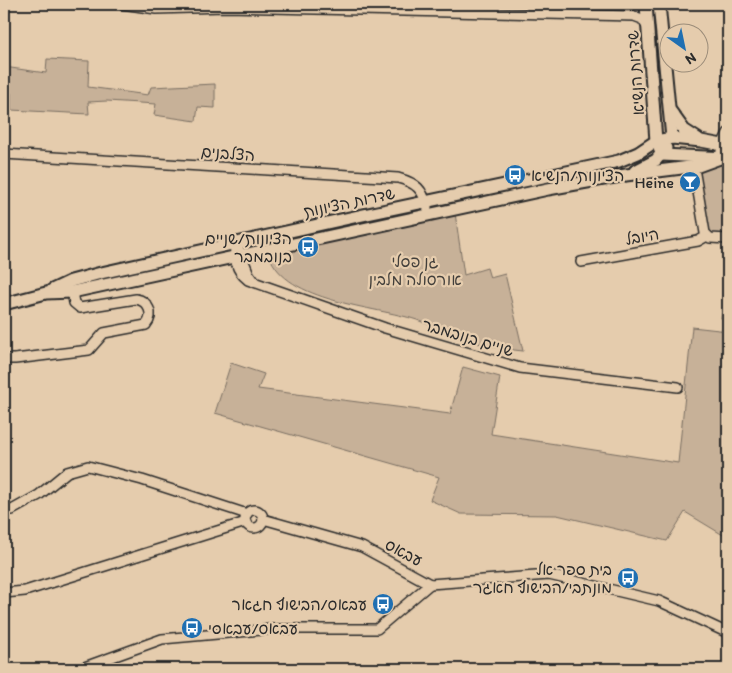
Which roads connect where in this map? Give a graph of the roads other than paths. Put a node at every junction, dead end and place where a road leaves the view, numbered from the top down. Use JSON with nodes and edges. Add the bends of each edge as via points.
{"nodes":[{"id":1,"x":122,"y":4,"type":"edge"},
{"id":2,"x":646,"y":4,"type":"edge"},
{"id":3,"x":659,"y":4,"type":"edge"},
{"id":4,"x":225,"y":5,"type":"edge"},
{"id":5,"x":634,"y":16,"type":"junction"},
{"id":6,"x":649,"y":29,"type":"junction"},
{"id":7,"x":669,"y":109,"type":"junction"},
{"id":8,"x":728,"y":133,"type":"edge"},
{"id":9,"x":672,"y":138,"type":"junction"},
{"id":10,"x":656,"y":141,"type":"junction"},
{"id":11,"x":701,"y":141,"type":"junction"},
{"id":12,"x":725,"y":146,"type":"edge"},
{"id":13,"x":4,"y":154,"type":"edge"},
{"id":14,"x":662,"y":155,"type":"junction"},
{"id":15,"x":724,"y":158,"type":"edge"},
{"id":16,"x":689,"y":168,"type":"junction"},
{"id":17,"x":626,"y":175,"type":"junction"},
{"id":18,"x":426,"y":202,"type":"junction"},
{"id":19,"x":429,"y":214,"type":"junction"},
{"id":20,"x":707,"y":236,"type":"junction"},
{"id":21,"x":728,"y":239,"type":"edge"},
{"id":22,"x":235,"y":243,"type":"junction"},
{"id":23,"x":238,"y":257,"type":"junction"},
{"id":24,"x":581,"y":262,"type":"dead end"},
{"id":25,"x":72,"y":292,"type":"junction"},
{"id":26,"x":46,"y":293,"type":"junction"},
{"id":27,"x":4,"y":304,"type":"edge"},
{"id":28,"x":4,"y":359,"type":"edge"},
{"id":29,"x":678,"y":388,"type":"dead end"},
{"id":30,"x":4,"y":510,"type":"edge"},
{"id":31,"x":247,"y":518,"type":"junction"},
{"id":32,"x":263,"y":519,"type":"junction"},
{"id":33,"x":430,"y":584,"type":"junction"},
{"id":34,"x":4,"y":593,"type":"edge"},
{"id":35,"x":728,"y":633,"type":"edge"},
{"id":36,"x":79,"y":669,"type":"edge"}],
"edges":[{"from":1,"to":4,"type":"street","via":[[156,8]]},
{"from":2,"to":5,"type":"street"},
{"from":2,"to":6,"type":"street","name":"שדרות הנשיא"},
{"from":3,"to":7,"type":"street","name":"שדרות הנשיא"},
{"from":4,"to":5,"type":"street"},
{"from":5,"to":6,"type":"street"},
{"from":6,"to":10,"type":"street","name":"שדרות הנשיא"},
{"from":7,"to":9,"type":"street","name":"שדרות הנשיא"},
{"from":7,"to":11,"type":"street","via":[[684,130]]},
{"from":8,"to":12,"type":"street"},
{"from":9,"to":10,"type":"street"},
{"from":9,"to":11,"type":"street"},
{"from":9,"to":14,"type":"street"},
{"from":10,"to":14,"type":"street","name":"שדרות הנשיא"},
{"from":10,"to":18,"type":"street","name":"שדרות הציונות","via":[[619,161]]},
{"from":11,"to":12,"type":"street"},
{"from":12,"to":15,"type":"street"},
{"from":13,"to":18,"type":"street","name":"הצלבנים","via":[[398,178],[418,186]]},
{"from":14,"to":15,"type":"street"},
{"from":14,"to":17,"type":"street"},
{"from":15,"to":16,"type":"street"},
{"from":16,"to":17,"type":"street"},
{"from":16,"to":20,"type":"street","via":[[695,174]]},
{"from":17,"to":19,"type":"street","name":"שדרות הציונות"},
{"from":18,"to":19,"type":"street","name":"הצלבנים"},
{"from":18,"to":22,"type":"street","name":"שדרות הציונות"},
{"from":19,"to":23,"type":"street","name":"שדרות הציונות"},
{"from":20,"to":21,"type":"street"},
{"from":20,"to":24,"type":"street","name":"היובל","via":[[698,241]]},
{"from":22,"to":23,"type":"street","name":"שניים בנובמבר"},
{"from":22,"to":26,"type":"street","name":"שדרות הציונות","via":[[71,281]]},
{"from":23,"to":25,"type":"street","name":"שדרות הציונות"},
{"from":23,"to":29,"type":"street","name":"שניים בנובמבר","via":[[257,284],[385,328],[520,368]]},
{"from":25,"to":26,"type":"street","name":"שדרות הציונות"},
{"from":25,"to":28,"type":"street","via":[[74,303],[80,308],[142,300],[149,308],[150,319],[146,325],[104,333],[89,350]]},
{"from":26,"to":27,"type":"street","name":"שדרות הציונות"},
{"from":30,"to":31,"type":"street","via":[[12,510],[39,494],[67,472],[88,466],[142,480]]},
{"from":31,"to":32,"type":"street","via":[[256,510]]},
{"from":31,"to":32,"type":"street","via":[[250,527],[256,528],[262,525]]},
{"from":31,"to":34,"type":"street","via":[[25,591]]},
{"from":32,"to":33,"type":"street","name":"עבאס","via":[[362,547]]},
{"from":33,"to":35,"type":"street","via":[[549,575],[659,601]]},
{"from":33,"to":36,"type":"street","name":"עבאס","via":[[376,629],[272,629],[162,639]]}]}
